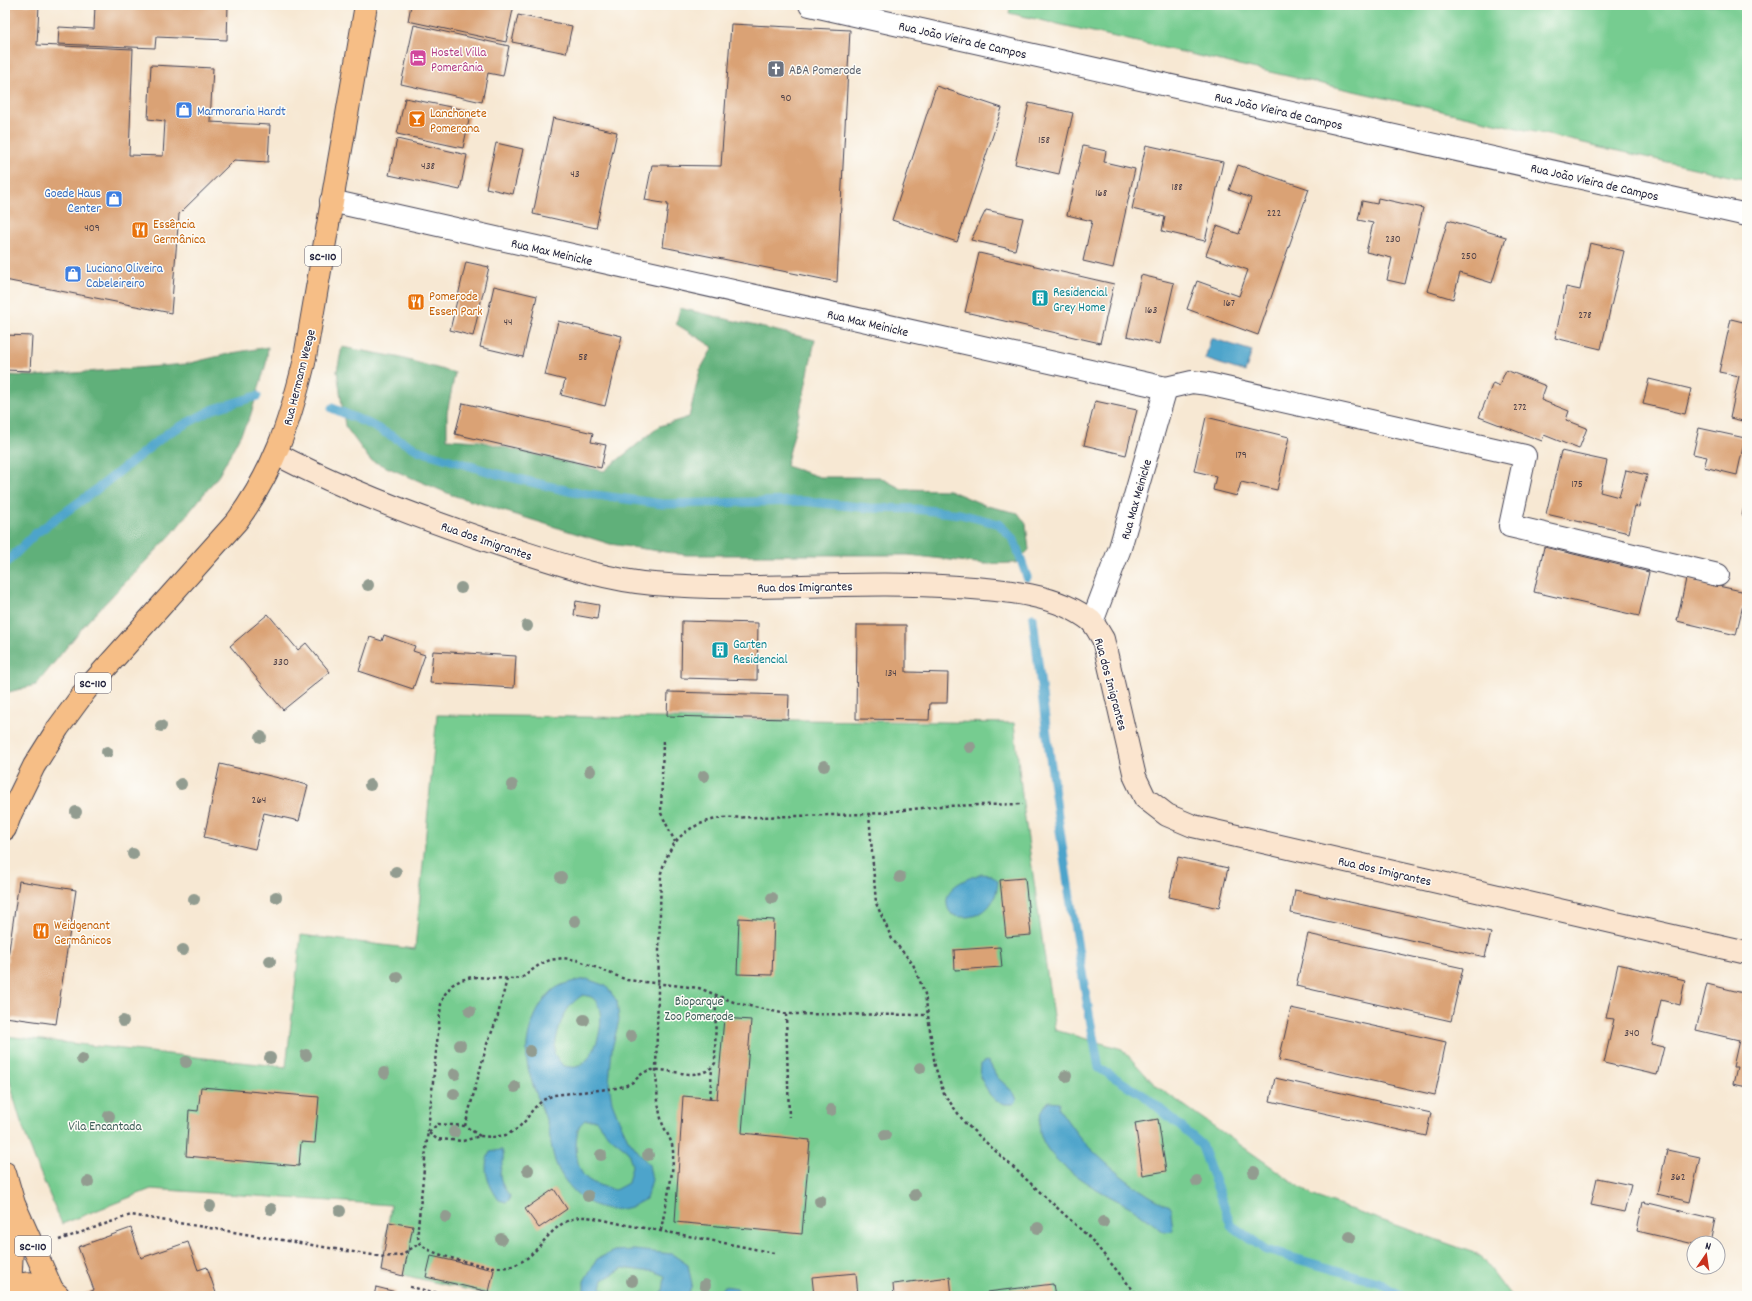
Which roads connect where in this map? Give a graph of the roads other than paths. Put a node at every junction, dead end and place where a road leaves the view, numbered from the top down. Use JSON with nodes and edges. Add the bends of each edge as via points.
{"nodes":[{"id":1,"x":366,"y":5,"type":"edge"},
{"id":2,"x":810,"y":5,"type":"edge"},
{"id":3,"x":331,"y":201,"type":"junction"},
{"id":4,"x":1747,"y":215,"type":"edge"},
{"id":5,"x":1166,"y":388,"type":"junction"},
{"id":6,"x":276,"y":454,"type":"junction"},
{"id":7,"x":1718,"y":574,"type":"dead end"},
{"id":8,"x":1092,"y":622,"type":"junction"},
{"id":9,"x":5,"y":829,"type":"edge"},
{"id":10,"x":1747,"y":953,"type":"edge"},
{"id":11,"x":5,"y":1174,"type":"edge"},
{"id":12,"x":14,"y":1204,"type":"junction"},
{"id":13,"x":56,"y":1292,"type":"edge"},
{"id":14,"x":7,"y":1293,"type":"edge"}],
"edges":[{"from":1,"to":3,"type":"main road","name":"Rua Hermann Weege","number":"SC-110"},
{"from":2,"to":4,"type":"street","name":"Rua João Vieira de Campos"},
{"from":3,"to":5,"type":"street","name":"Rua Max Meinicke"},
{"from":3,"to":6,"type":"main road","name":"Rua Hermann Weege","number":"SC-110","via":[[304,364],[291,414]]},
{"from":5,"to":7,"type":"street","via":[[1192,382],[1208,384],[1525,456],[1510,526]]},
{"from":5,"to":8,"type":"street","name":"Rua Max Meinicke","via":[[1120,548]]},
{"from":6,"to":8,"type":"street","name":"Rua dos Imigrantes","via":[[331,481],[458,531],[597,574],[651,584],[712,588],[899,585],[996,590],[1038,597],[1071,609]]},
{"from":6,"to":9,"type":"main road","name":"Rua Hermann Weege","number":"SC-110","via":[[253,499],[237,521],[86,690],[58,728],[34,766]]},
{"from":8,"to":10,"type":"street","name":"Rua dos Imigrantes","via":[[1103,639],[1135,777],[1145,798],[1167,815],[1193,826]]},
{"from":11,"to":12,"type":"main road","number":"SC-110"},
{"from":12,"to":13,"type":"main road","number":"SC-110"},
{"from":12,"to":14,"type":"main road","number":"SC-110"},
{"from":13,"to":14,"type":"main road","via":[[42,1284],[31,1283],[20,1285]]}]}
